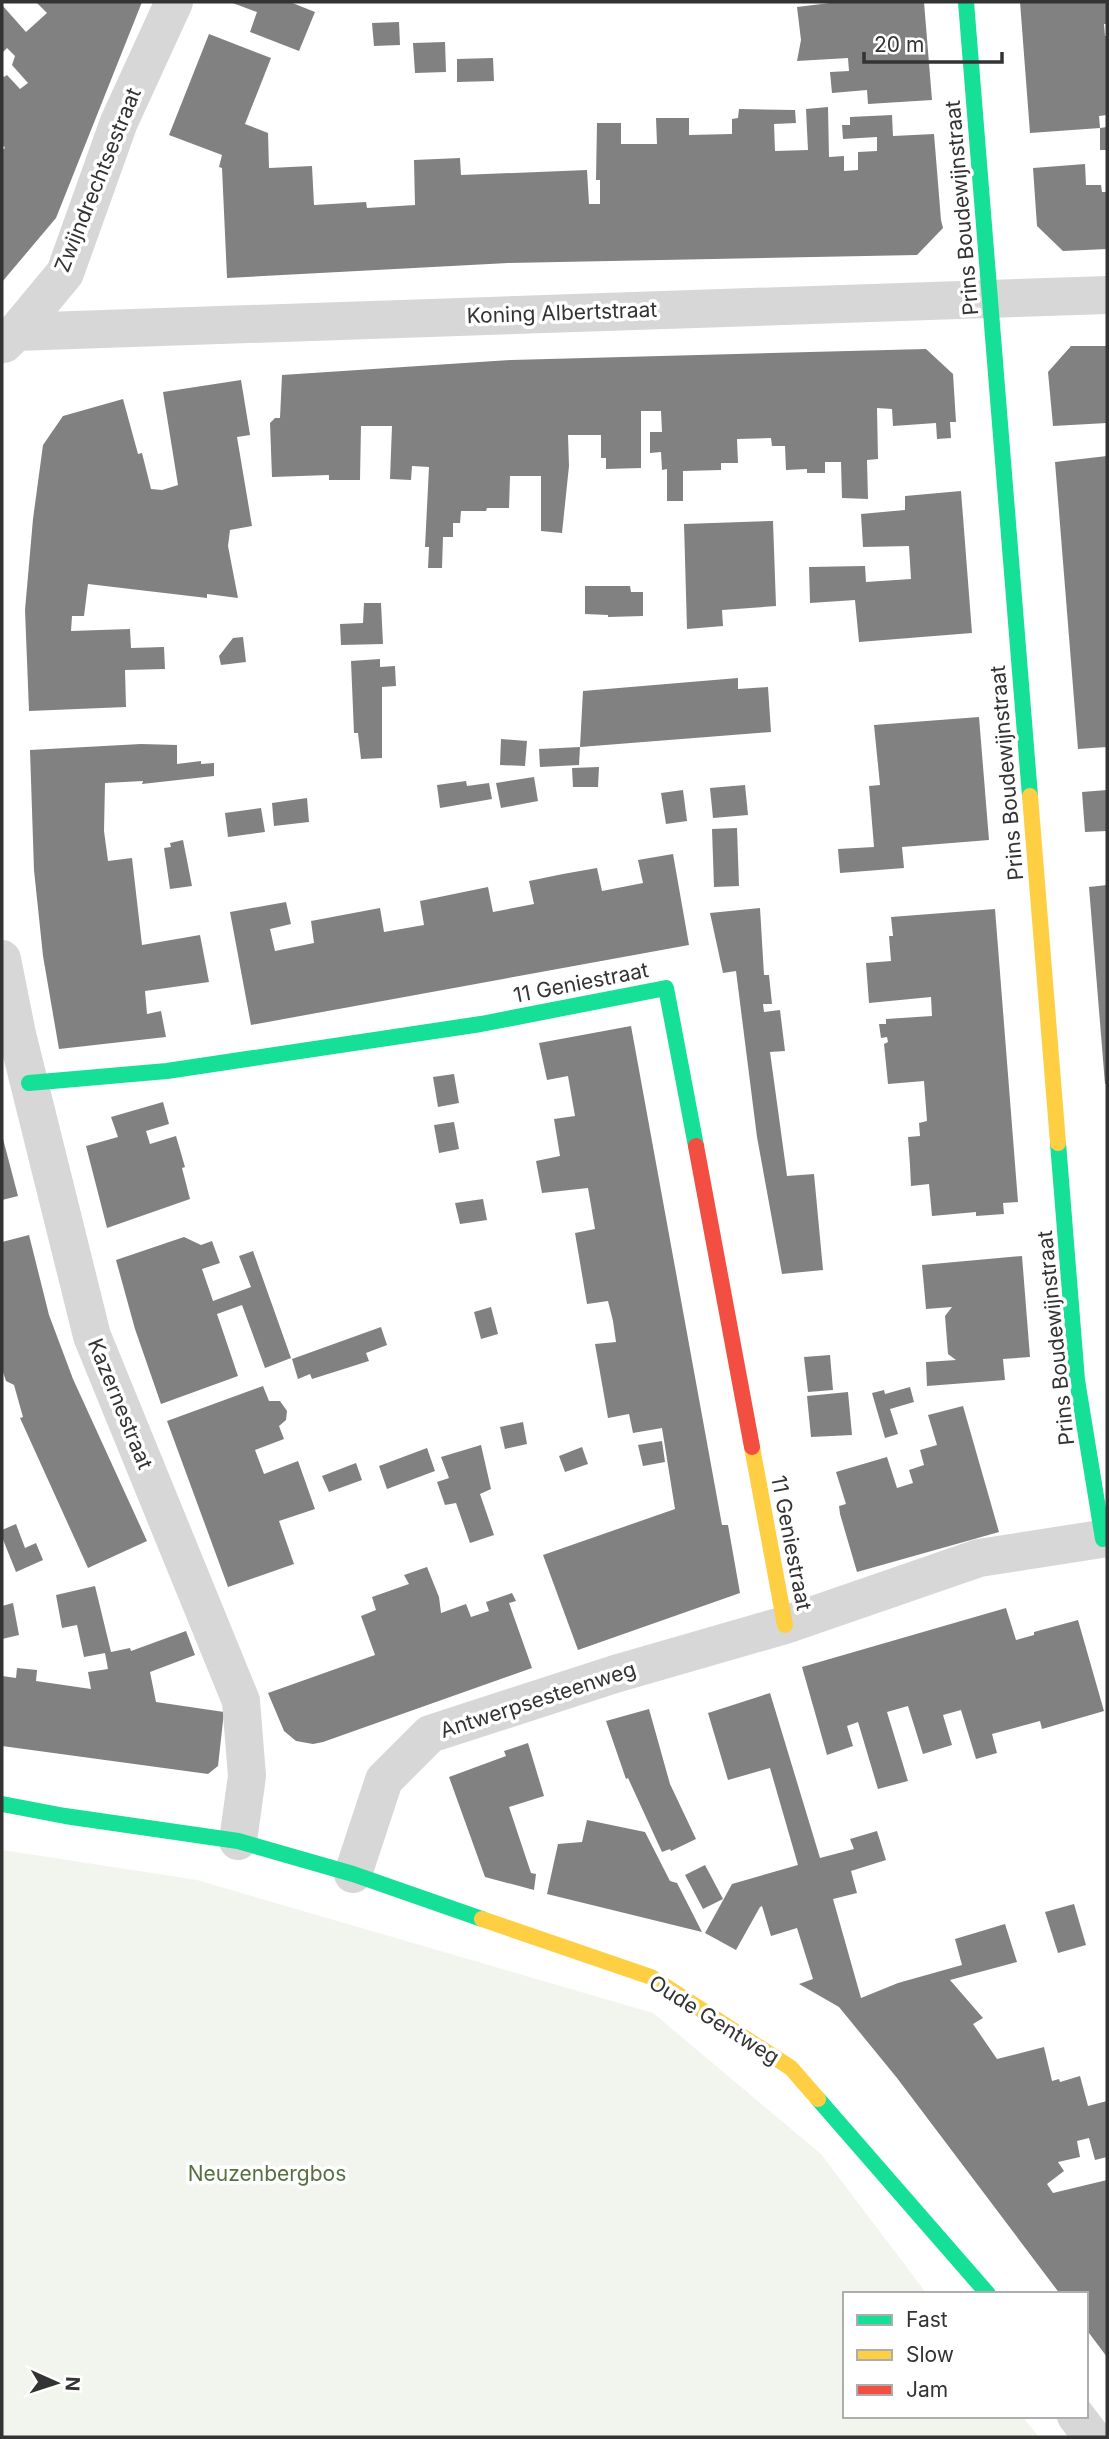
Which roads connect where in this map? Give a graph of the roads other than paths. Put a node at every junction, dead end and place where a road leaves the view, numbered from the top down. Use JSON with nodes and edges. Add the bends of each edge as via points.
{"nodes":[{"id":1,"x":174,"y":2,"type":"edge"},
{"id":2,"x":966,"y":2,"type":"edge"},
{"id":3,"x":1107,"y":295,"type":"edge"},
{"id":4,"x":990,"y":298,"type":"junction"},
{"id":5,"x":9,"y":339,"type":"edge"},
{"id":6,"x":2,"y":959,"type":"edge"},
{"id":7,"x":9,"y":1036,"type":"edge"},
{"id":8,"x":29,"y":1083,"type":"junction"},
{"id":9,"x":1105,"y":1538,"type":"edge"},
{"id":10,"x":785,"y":1625,"type":"junction"},
{"id":11,"x":2,"y":1804,"type":"edge"},
{"id":12,"x":238,"y":1841,"type":"junction"},
{"id":13,"x":353,"y":1874,"type":"junction"},
{"id":14,"x":986,"y":2292,"type":"edge"},
{"id":15,"x":1077,"y":2418,"type":"edge"},
{"id":16,"x":1091,"y":2437,"type":"edge"}],
"edges":[{"from":1,"to":5,"type":"street","name":"Zwijndrechtsestraat","via":[[118,122],[65,273]]},
{"from":2,"to":4,"type":"street","name":"Prins Boudewijnstraat"},
{"from":3,"to":4,"type":"street","name":"Koning Albertstraat"},
{"from":4,"to":5,"type":"street","name":"Koning Albertstraat"},
{"from":4,"to":9,"type":"street","name":"Prins Boudewijnstraat","via":[[1077,1380]]},
{"from":6,"to":7,"type":"street","name":"Kazernestraat"},
{"from":7,"to":8,"type":"street","name":"Kazernestraat"},
{"from":8,"to":10,"type":"street","name":"11 Geniestraat","via":[[194,1067],[481,1024],[666,988]]},
{"from":8,"to":12,"type":"street","name":"Kazernestraat","via":[[92,1336],[242,1701],[247,1776]]},
{"from":9,"to":10,"type":"street","name":"Antwerpsesteenweg","via":[[979,1558]]},
{"from":10,"to":13,"type":"street","name":"Antwerpsesteenweg","via":[[430,1734],[384,1780]]},
{"from":11,"to":12,"type":"street"},
{"from":12,"to":13,"type":"street"},
{"from":13,"to":14,"type":"street","name":"Oude Gentweg","via":[[651,1977],[791,2068]]},
{"from":15,"to":16,"type":"street"}]}
